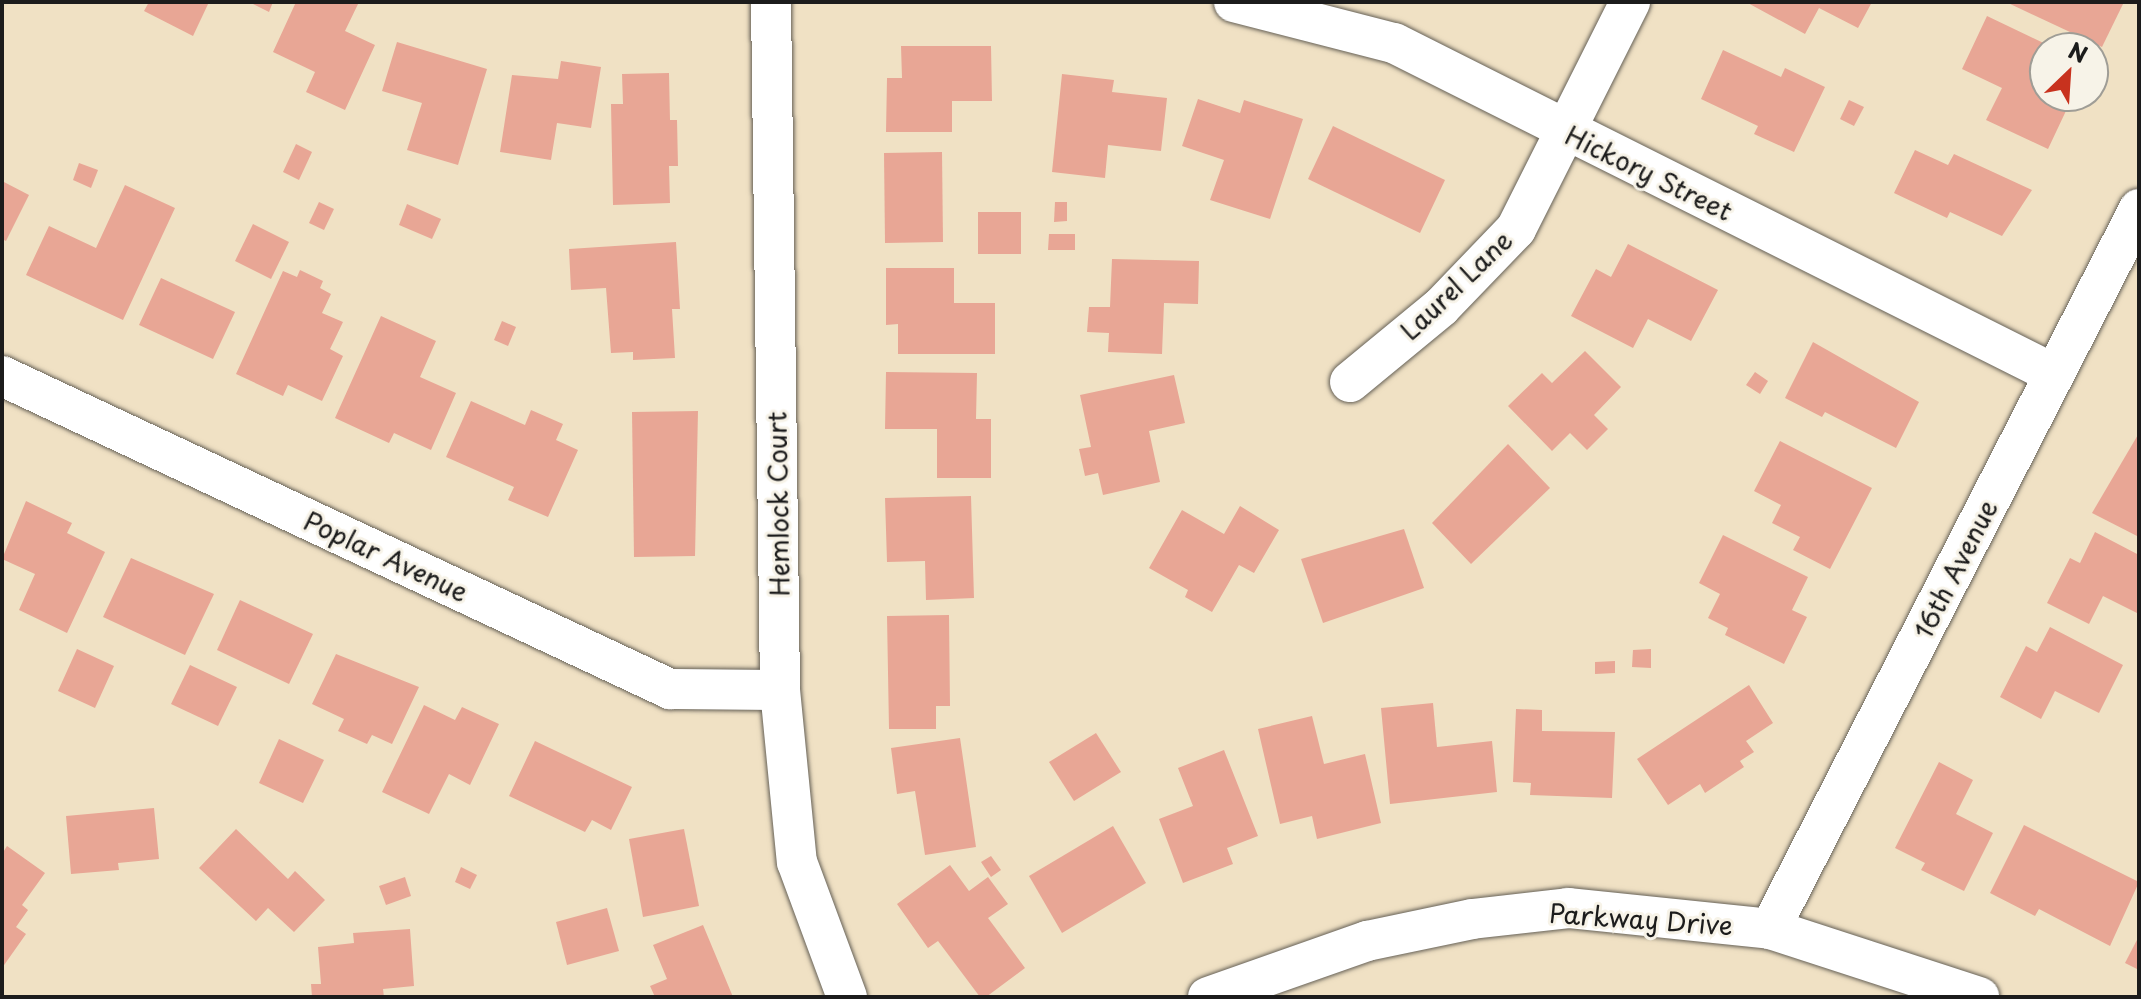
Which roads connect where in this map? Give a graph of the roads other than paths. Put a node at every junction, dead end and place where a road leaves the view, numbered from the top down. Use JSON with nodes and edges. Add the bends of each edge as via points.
{"nodes":[{"id":1,"x":771,"y":2,"type":"edge"},
{"id":2,"x":1234,"y":2,"type":"edge"},
{"id":3,"x":1630,"y":2,"type":"edge"},
{"id":4,"x":1565,"y":131,"type":"junction"},
{"id":5,"x":2139,"y":209,"type":"edge"},
{"id":6,"x":2054,"y":374,"type":"junction"},
{"id":7,"x":2,"y":376,"type":"edge"},
{"id":8,"x":1350,"y":382,"type":"dead end"},
{"id":9,"x":780,"y":690,"type":"junction"},
{"id":10,"x":1770,"y":929,"type":"junction"},
{"id":11,"x":847,"y":997,"type":"edge"},
{"id":12,"x":1208,"y":997,"type":"edge"},
{"id":13,"x":1979,"y":997,"type":"edge"}],
"edges":[{"from":1,"to":9,"type":"street","name":"Hemlock Court"},
{"from":2,"to":4,"type":"street","name":"Hickory Street","via":[[1394,43]]},
{"from":3,"to":4,"type":"street","name":"Laurel Lane"},
{"from":4,"to":6,"type":"street","name":"Hickory Street"},
{"from":4,"to":8,"type":"street","name":"Laurel Lane","via":[[1516,229],[1441,307]]},
{"from":5,"to":6,"type":"street","name":"16th Avenue"},
{"from":6,"to":10,"type":"street","name":"16th Avenue"},
{"from":7,"to":9,"type":"street","name":"Poplar Avenue","via":[[670,689]]},
{"from":9,"to":11,"type":"street","name":"Hemlock Court","via":[[797,862]]},
{"from":10,"to":12,"type":"street","name":"Parkway Drive","via":[[1568,908],[1472,919],[1367,941]]},
{"from":10,"to":13,"type":"street","name":"Parkway Drive"}]}
